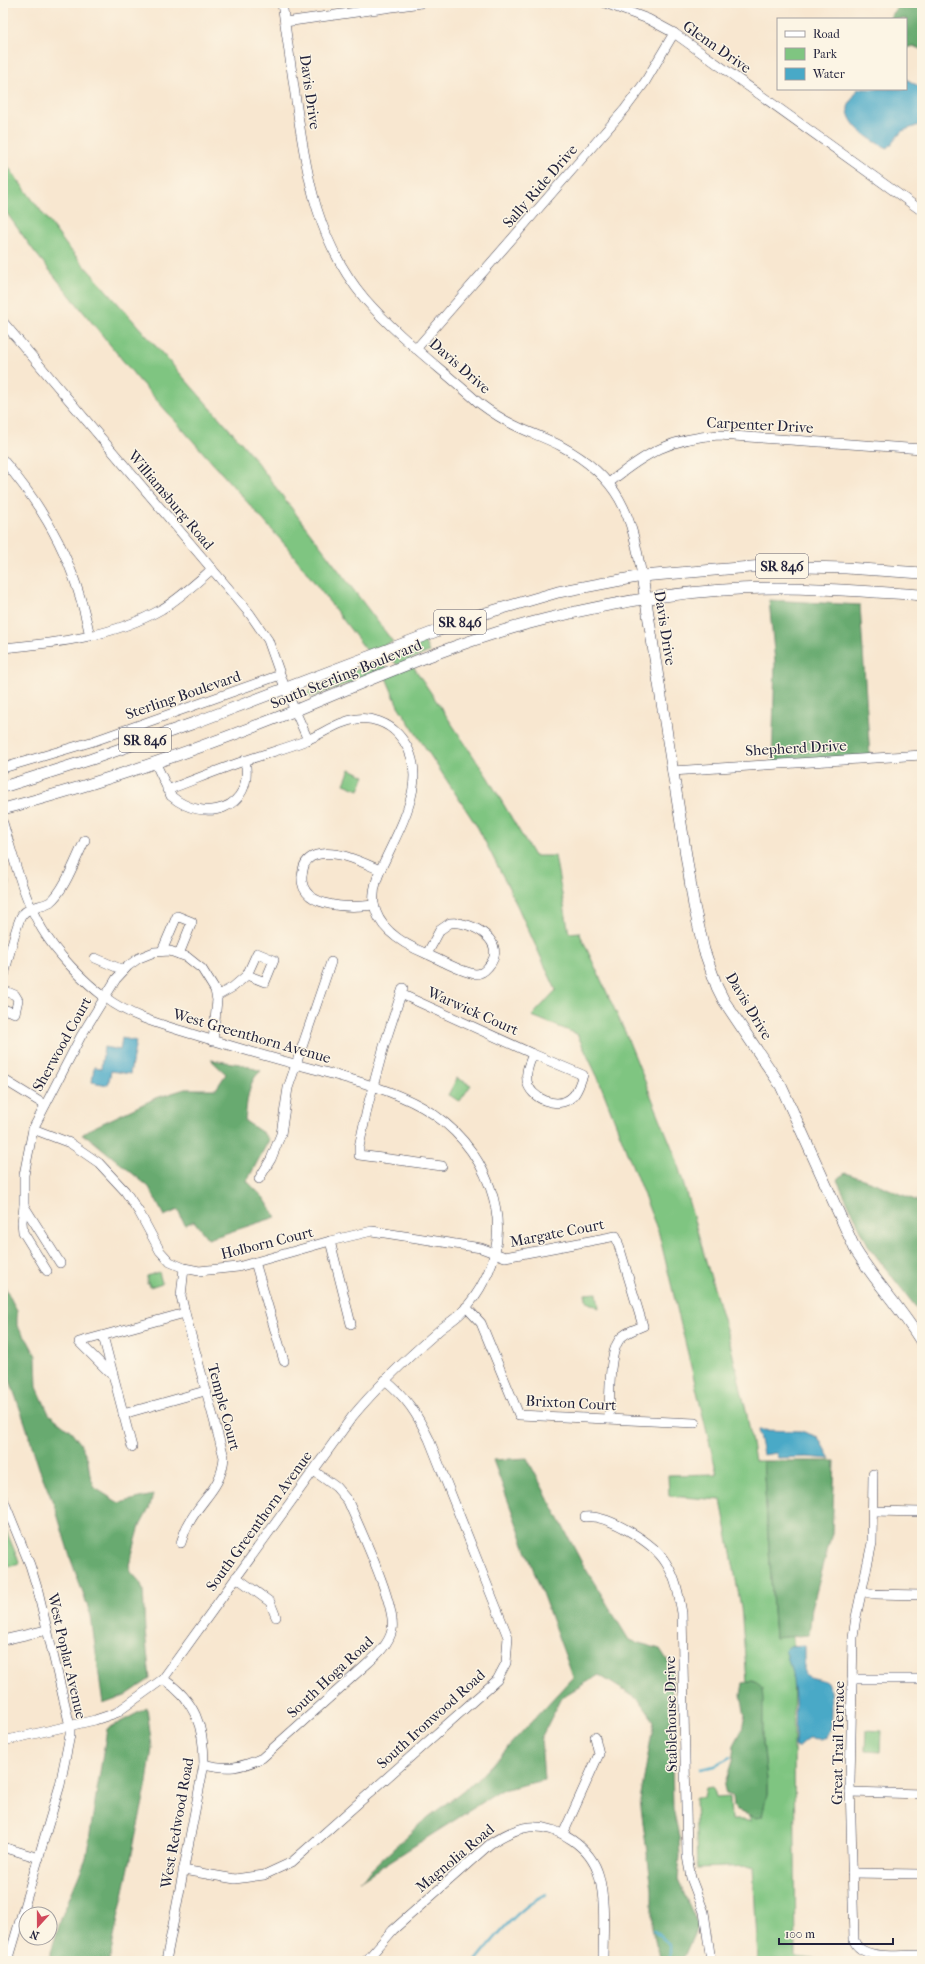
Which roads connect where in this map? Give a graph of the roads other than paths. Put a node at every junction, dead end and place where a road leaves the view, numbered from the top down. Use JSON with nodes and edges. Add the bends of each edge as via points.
{"nodes":[{"id":1,"x":282,"y":3,"type":"edge"},
{"id":2,"x":421,"y":3,"type":"edge"},
{"id":3,"x":605,"y":3,"type":"edge"},
{"id":4,"x":285,"y":22,"type":"junction"},
{"id":5,"x":674,"y":33,"type":"junction"},
{"id":6,"x":922,"y":211,"type":"edge"},
{"id":7,"x":3,"y":322,"type":"edge"},
{"id":8,"x":416,"y":349,"type":"junction"},
{"id":9,"x":922,"y":449,"type":"edge"},
{"id":10,"x":3,"y":460,"type":"edge"},
{"id":11,"x":610,"y":482,"type":"junction"},
{"id":12,"x":212,"y":569,"type":"junction"},
{"id":13,"x":922,"y":573,"type":"edge"},
{"id":14,"x":642,"y":576,"type":"junction"},
{"id":15,"x":922,"y":595,"type":"edge"},
{"id":16,"x":646,"y":599,"type":"junction"},
{"id":17,"x":90,"y":636,"type":"junction"},
{"id":18,"x":3,"y":648,"type":"edge"},
{"id":19,"x":280,"y":675,"type":"junction"},
{"id":20,"x":285,"y":688,"type":"junction"},
{"id":21,"x":296,"y":710,"type":"junction"},
{"id":22,"x":308,"y":740,"type":"junction"},
{"id":23,"x":922,"y":755,"type":"edge"},
{"id":24,"x":245,"y":760,"type":"junction"},
{"id":25,"x":155,"y":762,"type":"junction"},
{"id":26,"x":3,"y":768,"type":"edge"},
{"id":27,"x":672,"y":771,"type":"junction"},
{"id":28,"x":3,"y":787,"type":"edge"},
{"id":29,"x":167,"y":790,"type":"junction"},
{"id":30,"x":3,"y":809,"type":"edge"},
{"id":31,"x":3,"y":823,"type":"edge"},
{"id":32,"x":85,"y":840,"type":"dead end"},
{"id":33,"x":380,"y":870,"type":"junction"},
{"id":34,"x":374,"y":905,"type":"junction"},
{"id":35,"x":32,"y":908,"type":"junction"},
{"id":36,"x":162,"y":951,"type":"junction"},
{"id":37,"x":179,"y":954,"type":"junction"},
{"id":38,"x":427,"y":954,"type":"junction"},
{"id":39,"x":95,"y":958,"type":"dead end"},
{"id":40,"x":331,"y":962,"type":"dead end"},
{"id":41,"x":123,"y":970,"type":"junction"},
{"id":42,"x":247,"y":975,"type":"dead end"},
{"id":43,"x":3,"y":980,"type":"edge"},
{"id":44,"x":3,"y":990,"type":"edge"},
{"id":45,"x":217,"y":996,"type":"junction"},
{"id":46,"x":104,"y":997,"type":"junction"},
{"id":47,"x":3,"y":1009,"type":"edge"},
{"id":48,"x":213,"y":1041,"type":"junction"},
{"id":49,"x":534,"y":1054,"type":"junction"},
{"id":50,"x":295,"y":1064,"type":"junction"},
{"id":51,"x":3,"y":1086,"type":"edge"},
{"id":52,"x":373,"y":1086,"type":"junction"},
{"id":53,"x":45,"y":1105,"type":"junction"},
{"id":54,"x":33,"y":1129,"type":"junction"},
{"id":55,"x":442,"y":1166,"type":"dead end"},
{"id":56,"x":259,"y":1179,"type":"dead end"},
{"id":57,"x":24,"y":1206,"type":"junction"},
{"id":58,"x":330,"y":1241,"type":"junction"},
{"id":59,"x":494,"y":1254,"type":"junction"},
{"id":60,"x":256,"y":1262,"type":"junction"},
{"id":61,"x":60,"y":1263,"type":"dead end"},
{"id":62,"x":184,"y":1268,"type":"junction"},
{"id":63,"x":47,"y":1271,"type":"dead end"},
{"id":64,"x":466,"y":1307,"type":"junction"},
{"id":65,"x":185,"y":1314,"type":"junction"},
{"id":66,"x":351,"y":1324,"type":"dead end"},
{"id":67,"x":103,"y":1336,"type":"junction"},
{"id":68,"x":922,"y":1342,"type":"edge"},
{"id":69,"x":284,"y":1361,"type":"dead end"},
{"id":70,"x":111,"y":1374,"type":"junction"},
{"id":71,"x":385,"y":1380,"type":"junction"},
{"id":72,"x":205,"y":1391,"type":"junction"},
{"id":73,"x":124,"y":1414,"type":"junction"},
{"id":74,"x":609,"y":1419,"type":"junction"},
{"id":75,"x":695,"y":1423,"type":"dead end"},
{"id":76,"x":132,"y":1447,"type":"dead end"},
{"id":77,"x":314,"y":1471,"type":"junction"},
{"id":78,"x":873,"y":1474,"type":"dead end"},
{"id":79,"x":3,"y":1499,"type":"edge"},
{"id":80,"x":873,"y":1511,"type":"junction"},
{"id":81,"x":922,"y":1512,"type":"edge"},
{"id":82,"x":585,"y":1516,"type":"dead end"},
{"id":83,"x":181,"y":1543,"type":"dead end"},
{"id":84,"x":236,"y":1577,"type":"junction"},
{"id":85,"x":861,"y":1591,"type":"junction"},
{"id":86,"x":922,"y":1595,"type":"edge"},
{"id":87,"x":276,"y":1617,"type":"dead end"},
{"id":88,"x":47,"y":1630,"type":"junction"},
{"id":89,"x":3,"y":1640,"type":"edge"},
{"id":90,"x":852,"y":1678,"type":"junction"},
{"id":91,"x":163,"y":1679,"type":"junction"},
{"id":92,"x":922,"y":1679,"type":"edge"},
{"id":93,"x":70,"y":1726,"type":"junction"},
{"id":94,"x":596,"y":1737,"type":"dead end"},
{"id":95,"x":3,"y":1741,"type":"edge"},
{"id":96,"x":204,"y":1764,"type":"junction"},
{"id":97,"x":850,"y":1792,"type":"junction"},
{"id":98,"x":922,"y":1794,"type":"edge"},
{"id":99,"x":563,"y":1834,"type":"junction"},
{"id":100,"x":3,"y":1847,"type":"edge"},
{"id":101,"x":39,"y":1858,"type":"junction"},
{"id":102,"x":183,"y":1870,"type":"junction"},
{"id":103,"x":852,"y":1873,"type":"junction"},
{"id":104,"x":920,"y":1874,"type":"dead end"},
{"id":105,"x":922,"y":1955,"type":"edge"},
{"id":106,"x":8,"y":1961,"type":"edge"},
{"id":107,"x":166,"y":1961,"type":"edge"},
{"id":108,"x":366,"y":1961,"type":"edge"},
{"id":109,"x":603,"y":1961,"type":"edge"},
{"id":110,"x":711,"y":1961,"type":"edge"}],
"edges":[{"from":1,"to":4,"type":"street","name":"Davis Drive"},
{"from":2,"to":4,"type":"street"},
{"from":3,"to":5,"type":"street","name":"Glenn Drive","via":[[648,19]]},
{"from":4,"to":8,"type":"street","name":"Davis Drive","via":[[306,173],[317,214],[335,253],[354,284],[378,314]]},
{"from":5,"to":6,"type":"street","name":"Glenn Drive"},
{"from":5,"to":8,"type":"street","name":"Sally Ride Drive","via":[[645,82],[625,109]]},
{"from":7,"to":12,"type":"street","name":"Williamsburg Road"},
{"from":8,"to":11,"type":"street","name":"Davis Drive","via":[[495,415],[560,445],[584,460]]},
{"from":9,"to":11,"type":"street","name":"Carpenter Drive","via":[[719,435],[698,436],[654,451],[634,462]]},
{"from":10,"to":17,"type":"street","via":[[55,533],[84,603]]},
{"from":11,"to":14,"type":"street","name":"Davis Drive","via":[[632,525]]},
{"from":12,"to":17,"type":"street","via":[[159,610]]},
{"from":12,"to":19,"type":"street","name":"Williamsburg Road","via":[[233,592],[268,640]]},
{"from":13,"to":14,"type":"main road","name":"South Sterling Boulevard","number":"SR 846","via":[[839,567],[770,566]]},
{"from":14,"to":16,"type":"main road","name":"Davis Drive"},
{"from":14,"to":20,"type":"main road","name":"South Sterling Boulevard","number":"SR 846","via":[[558,592],[508,606]]},
{"from":15,"to":16,"type":"main road","name":"South Sterling Boulevard","number":"SR 846","via":[[777,588],[703,591]]},
{"from":16,"to":21,"type":"main road","name":"South Sterling Boulevard","number":"SR 846","via":[[569,613],[489,635],[384,673]]},
{"from":16,"to":27,"type":"main road","name":"Davis Drive"},
{"from":17,"to":18,"type":"street"},
{"from":19,"to":20,"type":"street","name":"Williamsburg Road"},
{"from":19,"to":26,"type":"street","name":"Sterling Boulevard","via":[[94,741]]},
{"from":20,"to":21,"type":"street","name":"Williamsburg Road"},
{"from":20,"to":28,"type":"main road","name":"South Sterling Boulevard","number":"SR 846","via":[[114,751]]},
{"from":21,"to":22,"type":"street","name":"Williamsburg Road"},
{"from":21,"to":25,"type":"main road","name":"South Sterling Boulevard","number":"SR 846"},
{"from":22,"to":24,"type":"street"},
{"from":22,"to":33,"type":"street","via":[[348,721],[366,719],[381,722],[394,730],[405,743],[412,756],[416,771],[415,780],[403,821]]},
{"from":23,"to":27,"type":"street","name":"Shepherd Drive"},
{"from":24,"to":29,"type":"street"},
{"from":24,"to":29,"type":"street","via":[[247,775],[242,791],[236,801],[224,809],[206,810],[190,807],[176,800]]},
{"from":25,"to":29,"type":"street"},
{"from":25,"to":30,"type":"main road","name":"South Sterling Boulevard","number":"SR 846"},
{"from":27,"to":68,"type":"main road","name":"Davis Drive","via":[[698,924],[717,986],[781,1086],[863,1262]]},
{"from":31,"to":35,"type":"street","name":"West Greenthorn Avenue"},
{"from":32,"to":35,"type":"street","via":[[54,898]]},
{"from":33,"to":34,"type":"street"},
{"from":33,"to":34,"type":"street","via":[[346,857],[324,854],[312,857],[302,871],[303,888],[314,899],[342,907]]},
{"from":34,"to":38,"type":"street","via":[[379,918],[394,936]]},
{"from":35,"to":43,"type":"street","via":[[20,918]]},
{"from":35,"to":46,"type":"street","name":"West Greenthorn Avenue","via":[[52,944]]},
{"from":36,"to":37,"type":"street"},
{"from":36,"to":37,"type":"street","via":[[177,916],[192,922]]},
{"from":36,"to":41,"type":"street","name":"Sherwood Court","via":[[139,958]]},
{"from":37,"to":45,"type":"street","via":[[202,969],[213,984]]},
{"from":38,"to":38,"type":"street","via":[[440,930],[453,923],[469,926],[483,933],[492,940],[495,951],[489,967],[480,974]]},
{"from":39,"to":41,"type":"street"},
{"from":40,"to":50,"type":"street"},
{"from":41,"to":46,"type":"street","name":"Sherwood Court"},
{"from":42,"to":45,"type":"street"},
{"from":44,"to":47,"type":"street","via":[[15,995],[18,1000],[15,1013]]},
{"from":45,"to":48,"type":"street"},
{"from":46,"to":48,"type":"street","name":"West Greenthorn Avenue","via":[[142,1018]]},
{"from":46,"to":53,"type":"street","name":"Sherwood Court"},
{"from":48,"to":50,"type":"street","name":"West Greenthorn Avenue"},
{"from":49,"to":49,"type":"street","name":"Warwick Court","via":[[526,1077],[533,1093],[554,1103],[565,1102],[571,1098],[583,1075]]},
{"from":49,"to":52,"type":"street","name":"Warwick Court","via":[[402,991]]},
{"from":50,"to":52,"type":"street","name":"West Greenthorn Avenue"},
{"from":50,"to":56,"type":"street","via":[[287,1093],[281,1134]]},
{"from":51,"to":53,"type":"street","name":"Sherwood Court","via":[[6,1081]]},
{"from":52,"to":55,"type":"street","via":[[359,1155]]},
{"from":52,"to":59,"type":"street","name":"West Greenthorn Avenue","via":[[406,1097],[420,1105],[451,1128],[466,1145],[481,1167],[493,1195],[498,1225]]},
{"from":53,"to":54,"type":"street","name":"Sherwood Court"},
{"from":54,"to":57,"type":"street","name":"Sherwood Court","via":[[24,1175]]},
{"from":54,"to":62,"type":"street","name":"Holborn Court","via":[[70,1143],[99,1162],[125,1191],[160,1251],[170,1262]]},
{"from":57,"to":61,"type":"street"},
{"from":57,"to":63,"type":"street","name":"Sherwood Court","via":[[23,1232]]},
{"from":58,"to":59,"type":"street","name":"Holborn Court","via":[[372,1231],[481,1248]]},
{"from":58,"to":60,"type":"street","name":"Holborn Court"},
{"from":58,"to":66,"type":"street"},
{"from":59,"to":64,"type":"street","name":"South Greenthorn Avenue","via":[[486,1278]]},
{"from":59,"to":74,"type":"street","name":"Margate Court","via":[[505,1258],[616,1236],[643,1326],[626,1333],[613,1355]]},
{"from":60,"to":62,"type":"street","name":"Holborn Court","via":[[218,1270],[200,1271]]},
{"from":60,"to":69,"type":"street"},
{"from":62,"to":65,"type":"street","name":"Temple Court","via":[[182,1296]]},
{"from":64,"to":71,"type":"street","name":"South Greenthorn Avenue"},
{"from":64,"to":74,"type":"street","name":"Brixton Court","via":[[482,1322],[519,1416]]},
{"from":65,"to":67,"type":"street"},
{"from":65,"to":72,"type":"street","name":"Temple Court"},
{"from":67,"to":70,"type":"street"},
{"from":67,"to":70,"type":"street","via":[[79,1342]]},
{"from":70,"to":73,"type":"street"},
{"from":71,"to":77,"type":"street","name":"South Greenthorn Avenue","via":[[352,1417]]},
{"from":71,"to":102,"type":"street","name":"South Ironwood Road","via":[[399,1391],[416,1411],[429,1439],[508,1637],[506,1663],[496,1680],[292,1862],[264,1875],[235,1879]]},
{"from":72,"to":73,"type":"street"},
{"from":72,"to":83,"type":"street","name":"Temple Court","via":[[224,1457],[223,1471],[220,1480],[189,1523]]},
{"from":73,"to":76,"type":"street"},
{"from":74,"to":75,"type":"street","name":"Brixton Court"},
{"from":77,"to":84,"type":"street","name":"South Greenthorn Avenue"},
{"from":77,"to":96,"type":"street","name":"South Hoga Road","via":[[336,1487],[348,1501],[392,1608],[392,1630],[383,1649],[262,1758],[245,1766],[220,1768]]},
{"from":78,"to":80,"type":"street","name":"Great Trail Terrace"},
{"from":79,"to":88,"type":"street","name":"West Poplar Avenue","via":[[30,1565]]},
{"from":80,"to":81,"type":"street"},
{"from":80,"to":85,"type":"street","name":"Great Trail Terrace","via":[[872,1543]]},
{"from":82,"to":110,"type":"street","name":"Stablehouse Drive","via":[[593,1516],[624,1528],[650,1545],[666,1562],[676,1583],[683,1634],[687,1856],[691,1878],[704,1912]]},
{"from":84,"to":87,"type":"street","via":[[270,1602]]},
{"from":84,"to":91,"type":"street","name":"South Greenthorn Avenue"},
{"from":85,"to":86,"type":"street","via":[[874,1594]]},
{"from":85,"to":90,"type":"street","name":"Great Trail Terrace","via":[[853,1637]]},
{"from":88,"to":89,"type":"street"},
{"from":88,"to":93,"type":"street","name":"West Poplar Avenue"},
{"from":90,"to":92,"type":"street"},
{"from":90,"to":97,"type":"street","name":"Great Trail Terrace"},
{"from":91,"to":93,"type":"street","name":"South Greenthorn Avenue","via":[[116,1713]]},
{"from":91,"to":96,"type":"street","name":"West Redwood Road","via":[[183,1695],[193,1709],[200,1728]]},
{"from":93,"to":95,"type":"street","name":"South Greenthorn Avenue"},
{"from":93,"to":101,"type":"street","name":"West Poplar Avenue","via":[[60,1785]]},
{"from":94,"to":99,"type":"street","via":[[599,1754]]},
{"from":96,"to":102,"type":"street","name":"West Redwood Road"},
{"from":97,"to":98,"type":"street"},
{"from":97,"to":103,"type":"street","name":"Great Trail Terrace"},
{"from":99,"to":108,"type":"street","name":"Magnolia Road","via":[[529,1827],[508,1832],[490,1844],[393,1930]]},
{"from":99,"to":109,"type":"street","name":"Magnolia Road","via":[[590,1857],[598,1874],[602,1892]]},
{"from":100,"to":101,"type":"street"},
{"from":101,"to":106,"type":"street","name":"West Poplar Avenue"},
{"from":102,"to":107,"type":"street","name":"West Redwood Road"},
{"from":103,"to":104,"type":"street"},
{"from":103,"to":105,"type":"street","name":"Great Trail Terrace","via":[[855,1943],[870,1954]]}]}
